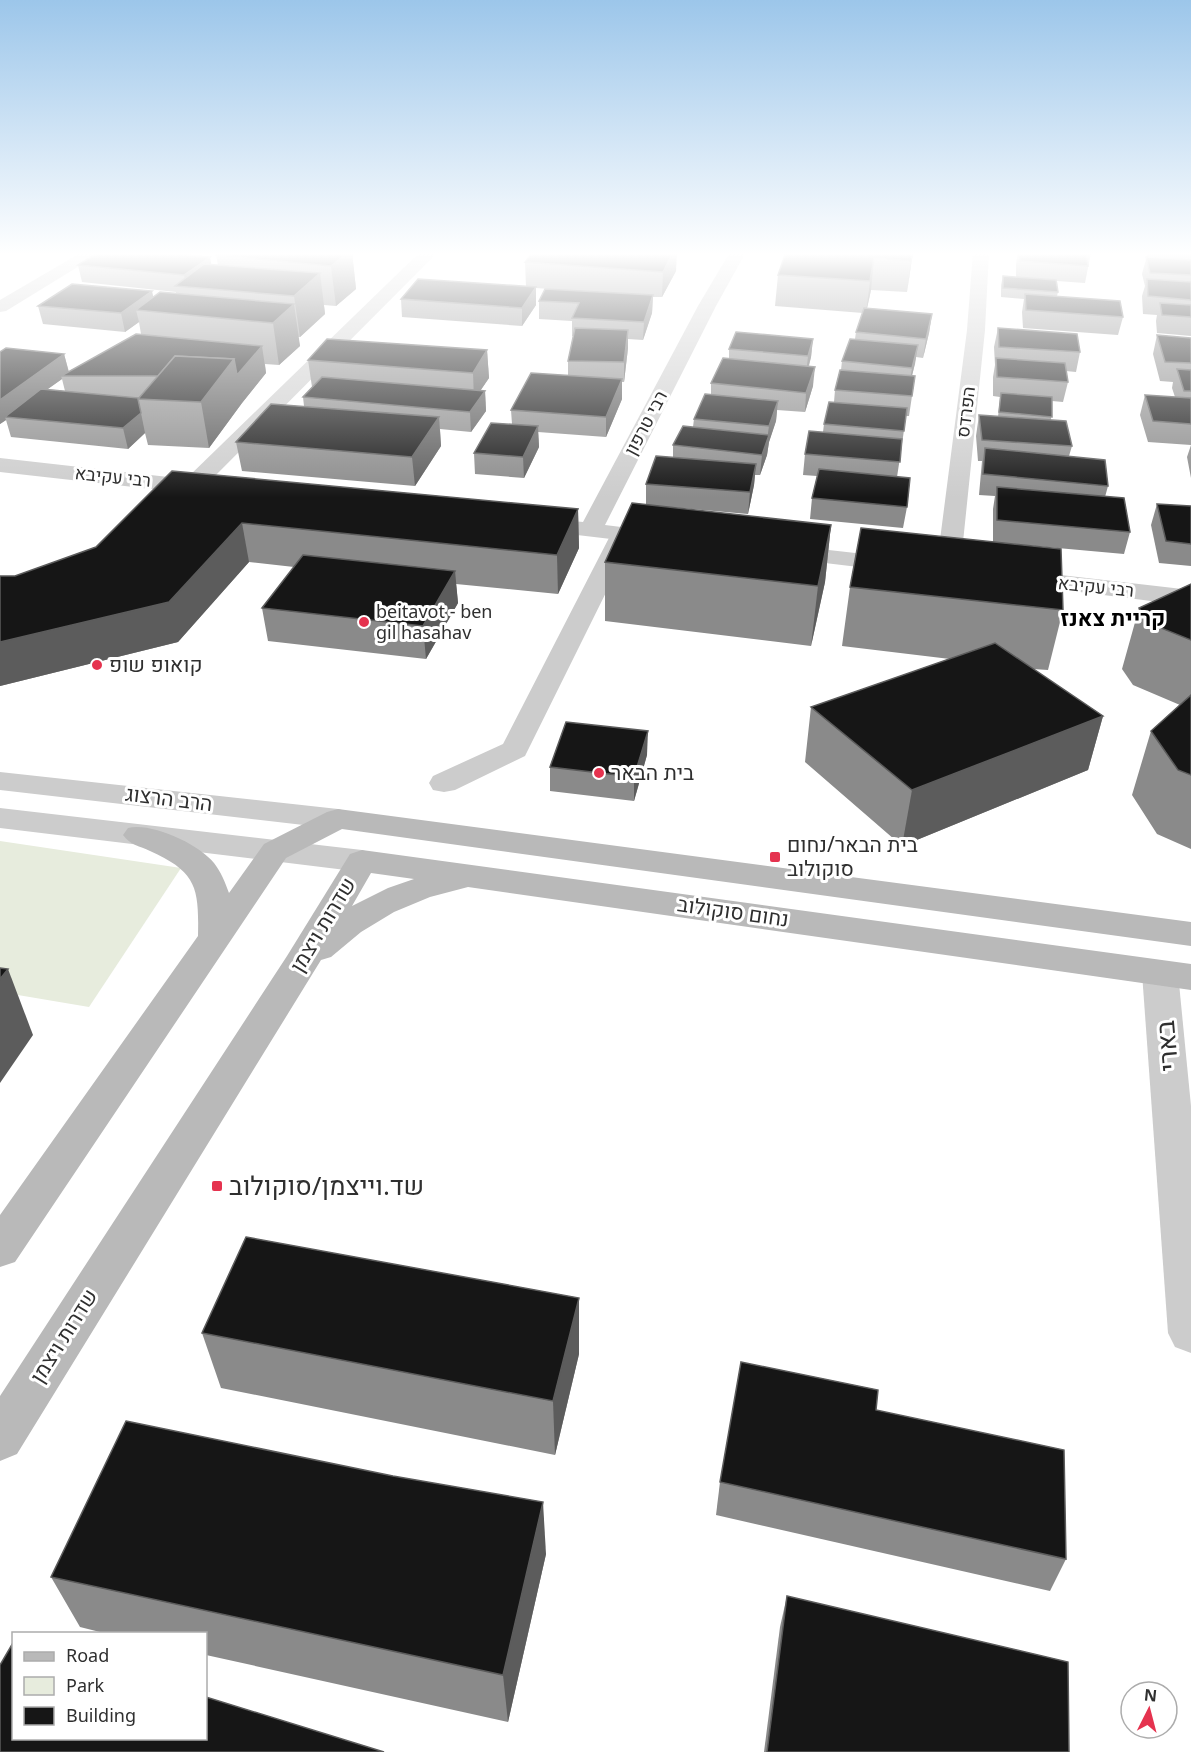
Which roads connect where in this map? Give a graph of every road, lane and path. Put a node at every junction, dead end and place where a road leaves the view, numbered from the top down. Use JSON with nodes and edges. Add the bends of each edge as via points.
{"nodes":[{"id":1,"x":347,"y":334,"type":"edge"},
{"id":2,"x":693,"y":334,"type":"edge"},
{"id":3,"x":976,"y":334,"type":"edge"},
{"id":4,"x":0,"y":465,"type":"edge"},
{"id":5,"x":192,"y":486,"type":"junction"},
{"id":6,"x":227,"y":490,"type":"edge"},
{"id":7,"x":507,"y":521,"type":"edge"},
{"id":8,"x":590,"y":531,"type":"junction"},
{"id":9,"x":623,"y":534,"type":"junction"},
{"id":10,"x":681,"y":541,"type":"edge"},
{"id":11,"x":762,"y":550,"type":"edge"},
{"id":12,"x":971,"y":573,"type":"junction"},
{"id":13,"x":1191,"y":598,"type":"edge"},
{"id":14,"x":0,"y":781,"type":"edge"},
{"id":15,"x":444,"y":783,"type":"dead end"},
{"id":16,"x":0,"y":818,"type":"edge"},
{"id":17,"x":338,"y":819,"type":"junction"},
{"id":18,"x":139,"y":835,"type":"junction"},
{"id":19,"x":274,"y":851,"type":"junction"},
{"id":20,"x":362,"y":861,"type":"junction"},
{"id":21,"x":483,"y":876,"type":"junction"},
{"id":22,"x":1191,"y":934,"type":"edge"},
{"id":23,"x":215,"y":938,"type":"junction"},
{"id":24,"x":300,"y":965,"type":"junction"},
{"id":25,"x":1176,"y":975,"type":"edge"},
{"id":26,"x":0,"y":1249,"type":"edge"},
{"id":27,"x":1191,"y":1334,"type":"edge"},
{"id":28,"x":0,"y":1437,"type":"edge"}],
"edges":[{"from":1,"to":5,"type":"street"},
{"from":2,"to":8,"type":"street","name":"רבי טרפון"},
{"from":3,"to":12,"type":"street","name":"הפרדס"},
{"from":4,"to":5,"type":"street","name":"רבי עקיבא"},
{"from":5,"to":6,"type":"street","name":"רבי עקיבא"},
{"from":7,"to":8,"type":"street"},
{"from":8,"to":9,"type":"street"},
{"from":9,"to":10,"type":"street"},
{"from":9,"to":15,"type":"street","via":[[515,750]]},
{"from":11,"to":12,"type":"street","name":"רבי עקיבא"},
{"from":12,"to":13,"type":"street","name":"רבי עקיבא"},
{"from":14,"to":17,"type":"street","name":"הרב הרצוג"},
{"from":16,"to":18,"type":"street","name":"הרב הרצוג"},
{"from":17,"to":19,"type":"main road"},
{"from":17,"to":20,"type":"main road","name":"שדרות ויצמן"},
{"from":17,"to":22,"type":"main road","name":"נחום סוקולוב"},
{"from":18,"to":19,"type":"street","name":"הרב הרצוג"},
{"from":18,"to":23,"type":"main road","via":[[190,858],[207,874],[216,911]]},
{"from":19,"to":20,"type":"street","name":"נחום סוקולוב"},
{"from":19,"to":23,"type":"main road"},
{"from":20,"to":21,"type":"main road","name":"נחום סוקולוב"},
{"from":20,"to":24,"type":"main road","name":"שדרות ויצמן"},
{"from":21,"to":24,"type":"main road","via":[[421,887],[393,898],[338,930]]},
{"from":21,"to":25,"type":"main road","name":"נחום סוקולוב"},
{"from":23,"to":26,"type":"main road"},
{"from":24,"to":28,"type":"main road","name":"שדרות ויצמן"},
{"from":25,"to":27,"type":"street","name":"בארי"}]}
